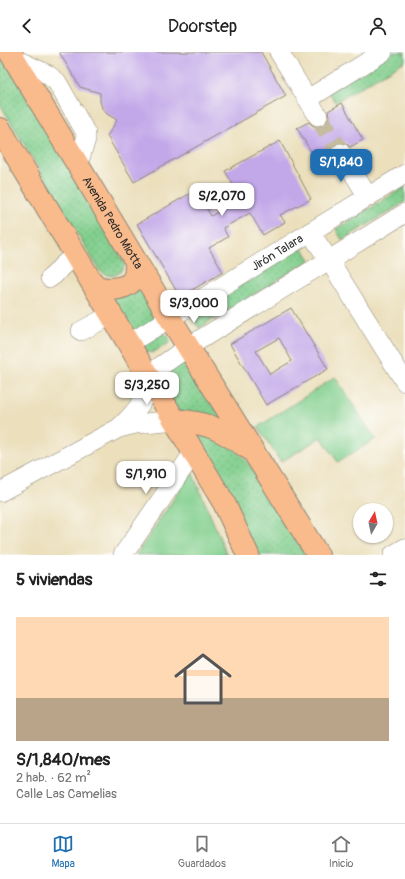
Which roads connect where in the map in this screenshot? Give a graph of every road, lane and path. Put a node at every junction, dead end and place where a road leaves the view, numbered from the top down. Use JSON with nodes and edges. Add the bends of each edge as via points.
{"nodes":[{"id":1,"x":279,"y":52,"type":"edge"},
{"id":2,"x":383,"y":52,"type":"edge"},
{"id":3,"x":12,"y":55,"type":"edge"},
{"id":4,"x":308,"y":99,"type":"junction"},
{"id":5,"x":318,"y":116,"type":"tunnel mouth"},
{"id":6,"x":0,"y":129,"type":"edge"},
{"id":7,"x":341,"y":153,"type":"tunnel mouth"},
{"id":8,"x":405,"y":174,"type":"edge"},
{"id":9,"x":368,"y":196,"type":"junction"},
{"id":10,"x":405,"y":213,"type":"edge"},
{"id":11,"x":310,"y":232,"type":"junction"},
{"id":12,"x":75,"y":254,"type":"junction"},
{"id":13,"x":329,"y":260,"type":"junction"},
{"id":14,"x":136,"y":262,"type":"junction"},
{"id":15,"x":50,"y":278,"type":"dead end"},
{"id":16,"x":91,"y":281,"type":"junction"},
{"id":17,"x":111,"y":315,"type":"junction"},
{"id":18,"x":170,"y":318,"type":"junction"},
{"id":19,"x":81,"y":331,"type":"dead end"},
{"id":20,"x":128,"y":344,"type":"junction"},
{"id":21,"x":188,"y":347,"type":"junction"},
{"id":22,"x":148,"y":375,"type":"junction"},
{"id":23,"x":405,"y":382,"type":"edge"},
{"id":24,"x":175,"y":420,"type":"junction"},
{"id":25,"x":119,"y":428,"type":"junction"},
{"id":26,"x":194,"y":452,"type":"junction"},
{"id":27,"x":254,"y":452,"type":"junction"},
{"id":28,"x":0,"y":492,"type":"edge"},
{"id":29,"x":405,"y":548,"type":"edge"},
{"id":30,"x":124,"y":555,"type":"edge"},
{"id":31,"x":248,"y":555,"type":"edge"},
{"id":32,"x":318,"y":555,"type":"edge"},
{"id":33,"x":393,"y":555,"type":"edge"}],
"edges":[{"from":1,"to":4,"type":"street"},
{"from":2,"to":4,"type":"street"},
{"from":3,"to":14,"type":"main road","name":"Avenida Pedro Miotta"},
{"from":4,"to":5,"type":"street"},
{"from":6,"to":12,"type":"main road"},
{"from":7,"to":9,"type":"street"},
{"from":8,"to":9,"type":"street","name":"Jirón Talara"},
{"from":9,"to":11,"type":"street","name":"Jirón Talara"},
{"from":10,"to":13,"type":"street"},
{"from":11,"to":13,"type":"street"},
{"from":11,"to":18,"type":"street","name":"Jirón Talara"},
{"from":12,"to":15,"type":"street"},
{"from":12,"to":16,"type":"main road"},
{"from":13,"to":21,"type":"street"},
{"from":13,"to":23,"type":"street"},
{"from":14,"to":16,"type":"main road","via":[[134,279],[120,288],[99,287]]},
{"from":14,"to":18,"type":"main road","name":"Avenida Pedro Miotta"},
{"from":16,"to":17,"type":"main road"},
{"from":17,"to":19,"type":"street"},
{"from":17,"to":20,"type":"main road"},
{"from":18,"to":20,"type":"street","name":"Jirón Talara"},
{"from":18,"to":21,"type":"main road","name":"Avenida Pedro Miotta"},
{"from":20,"to":22,"type":"main road"},
{"from":21,"to":22,"type":"street"},
{"from":21,"to":27,"type":"main road","name":"Avenida Pedro Miotta"},
{"from":22,"to":24,"type":"main road"},
{"from":22,"to":25,"type":"street","via":[[148,386],[140,406]]},
{"from":24,"to":25,"type":"street"},
{"from":24,"to":26,"type":"main road"},
{"from":24,"to":27,"type":"main road","via":[[209,425]]},
{"from":25,"to":28,"type":"street"},
{"from":26,"to":30,"type":"street"},
{"from":26,"to":31,"type":"main road","via":[[224,503]]},
{"from":27,"to":32,"type":"main road","name":"Avenida Pedro Miotta"},
{"from":29,"to":33,"type":"street"}]}
